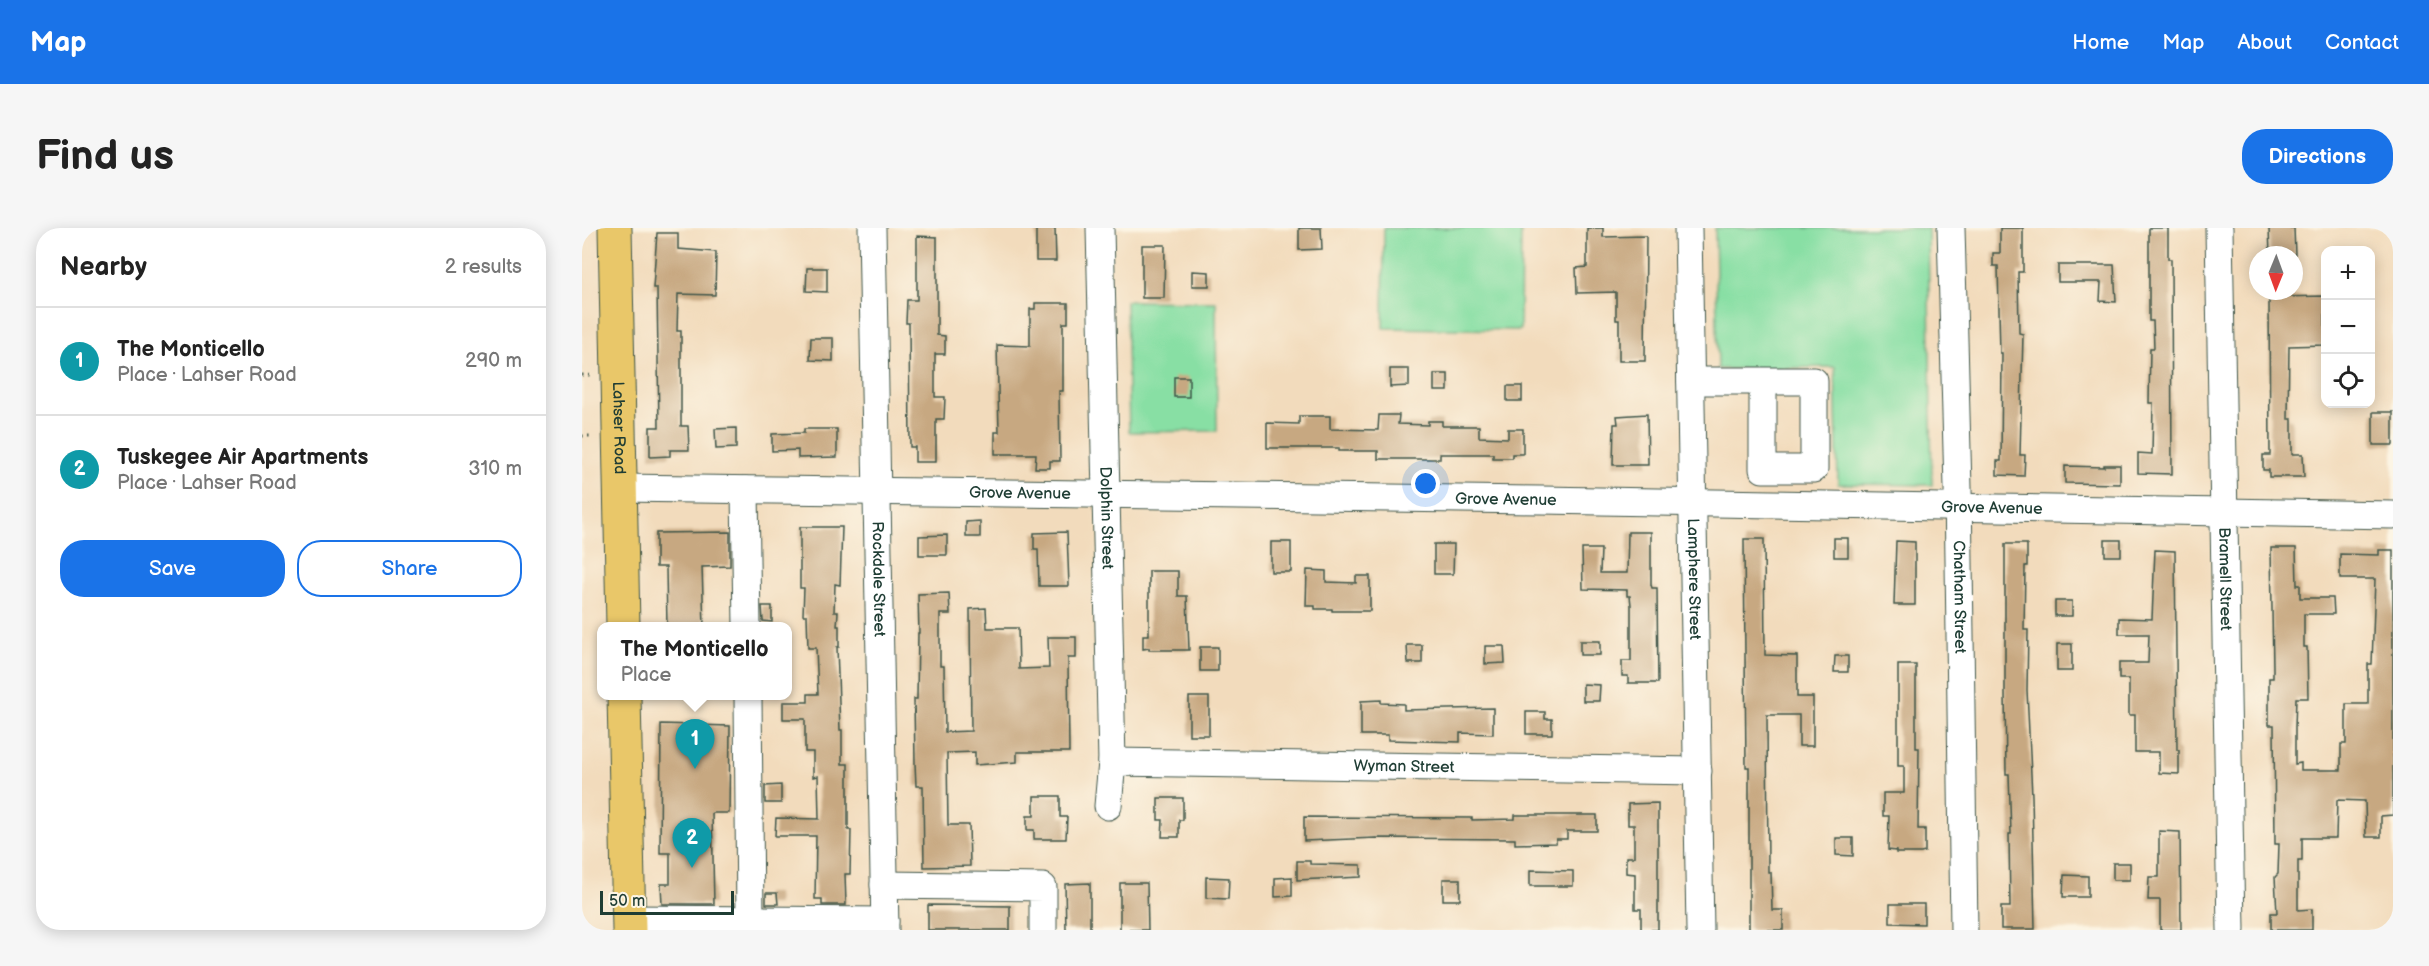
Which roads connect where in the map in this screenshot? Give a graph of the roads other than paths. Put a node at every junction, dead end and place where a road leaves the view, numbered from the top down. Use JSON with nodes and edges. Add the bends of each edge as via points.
{"nodes":[{"id":1,"x":615,"y":228,"type":"edge"},
{"id":2,"x":872,"y":228,"type":"edge"},
{"id":3,"x":1100,"y":228,"type":"edge"},
{"id":4,"x":1688,"y":228,"type":"edge"},
{"id":5,"x":1951,"y":228,"type":"edge"},
{"id":6,"x":2220,"y":228,"type":"edge"},
{"id":7,"x":1691,"y":381,"type":"junction"},
{"id":8,"x":1763,"y":381,"type":"junction"},
{"id":9,"x":1763,"y":469,"type":"junction"},
{"id":10,"x":620,"y":489,"type":"junction"},
{"id":11,"x":745,"y":490,"type":"junction"},
{"id":12,"x":878,"y":492,"type":"junction"},
{"id":13,"x":1106,"y":495,"type":"junction"},
{"id":14,"x":1694,"y":503,"type":"junction"},
{"id":15,"x":1763,"y":505,"type":"junction"},
{"id":16,"x":1958,"y":509,"type":"junction"},
{"id":17,"x":2223,"y":512,"type":"junction"},
{"id":18,"x":2393,"y":515,"type":"edge"},
{"id":19,"x":623,"y":622,"type":"edge"},
{"id":20,"x":747,"y":622,"type":"edge"},
{"id":21,"x":624,"y":700,"type":"edge"},
{"id":22,"x":748,"y":700,"type":"edge"},
{"id":23,"x":1112,"y":762,"type":"junction"},
{"id":24,"x":1698,"y":771,"type":"junction"},
{"id":25,"x":1108,"y":806,"type":"dead end"},
{"id":26,"x":884,"y":885,"type":"junction"},
{"id":27,"x":750,"y":920,"type":"junction"},
{"id":28,"x":629,"y":924,"type":"edge"},
{"id":29,"x":885,"y":925,"type":"edge"},
{"id":30,"x":1043,"y":930,"type":"edge"},
{"id":31,"x":1700,"y":930,"type":"edge"},
{"id":32,"x":1964,"y":930,"type":"edge"},
{"id":33,"x":2231,"y":930,"type":"edge"}],
"edges":[{"from":1,"to":10,"type":"main road","name":"Lahser Road"},
{"from":2,"to":12,"type":"street","name":"Rockdale Street"},
{"from":3,"to":13,"type":"street","name":"Dolphin Street"},
{"from":4,"to":7,"type":"street","name":"Lamphere Street"},
{"from":5,"to":16,"type":"street","name":"Chatham Street"},
{"from":6,"to":17,"type":"street","name":"Bramell Street"},
{"from":7,"to":8,"type":"street"},
{"from":7,"to":14,"type":"street","name":"Lamphere Street"},
{"from":8,"to":9,"type":"street"},
{"from":8,"to":9,"type":"street","via":[[1814,381],[1814,469]]},
{"from":9,"to":15,"type":"street"},
{"from":10,"to":11,"type":"street","name":"Grove Avenue"},
{"from":10,"to":19,"type":"main road","name":"Lahser Road"},
{"from":11,"to":12,"type":"street","name":"Grove Avenue"},
{"from":11,"to":20,"type":"street"},
{"from":12,"to":13,"type":"street","name":"Grove Avenue"},
{"from":12,"to":26,"type":"street","name":"Rockdale Street"},
{"from":13,"to":14,"type":"street","name":"Grove Avenue"},
{"from":13,"to":23,"type":"street","name":"Dolphin Street"},
{"from":14,"to":15,"type":"street","name":"Grove Avenue"},
{"from":14,"to":24,"type":"street","name":"Lamphere Street"},
{"from":15,"to":16,"type":"street","name":"Grove Avenue"},
{"from":16,"to":17,"type":"street","name":"Grove Avenue"},
{"from":16,"to":32,"type":"street","name":"Chatham Street"},
{"from":17,"to":18,"type":"street","name":"Grove Avenue"},
{"from":17,"to":33,"type":"street","name":"Bramell Street"},
{"from":21,"to":28,"type":"main road"},
{"from":22,"to":27,"type":"street"},
{"from":23,"to":24,"type":"street","name":"Wyman Street"},
{"from":23,"to":25,"type":"street","name":"Dolphin Street"},
{"from":24,"to":31,"type":"street","name":"Lamphere Street"},
{"from":26,"to":29,"type":"street","name":"Rockdale Street"},
{"from":26,"to":30,"type":"street","via":[[1043,887]]},
{"from":27,"to":28,"type":"street"},
{"from":27,"to":29,"type":"street"}]}
